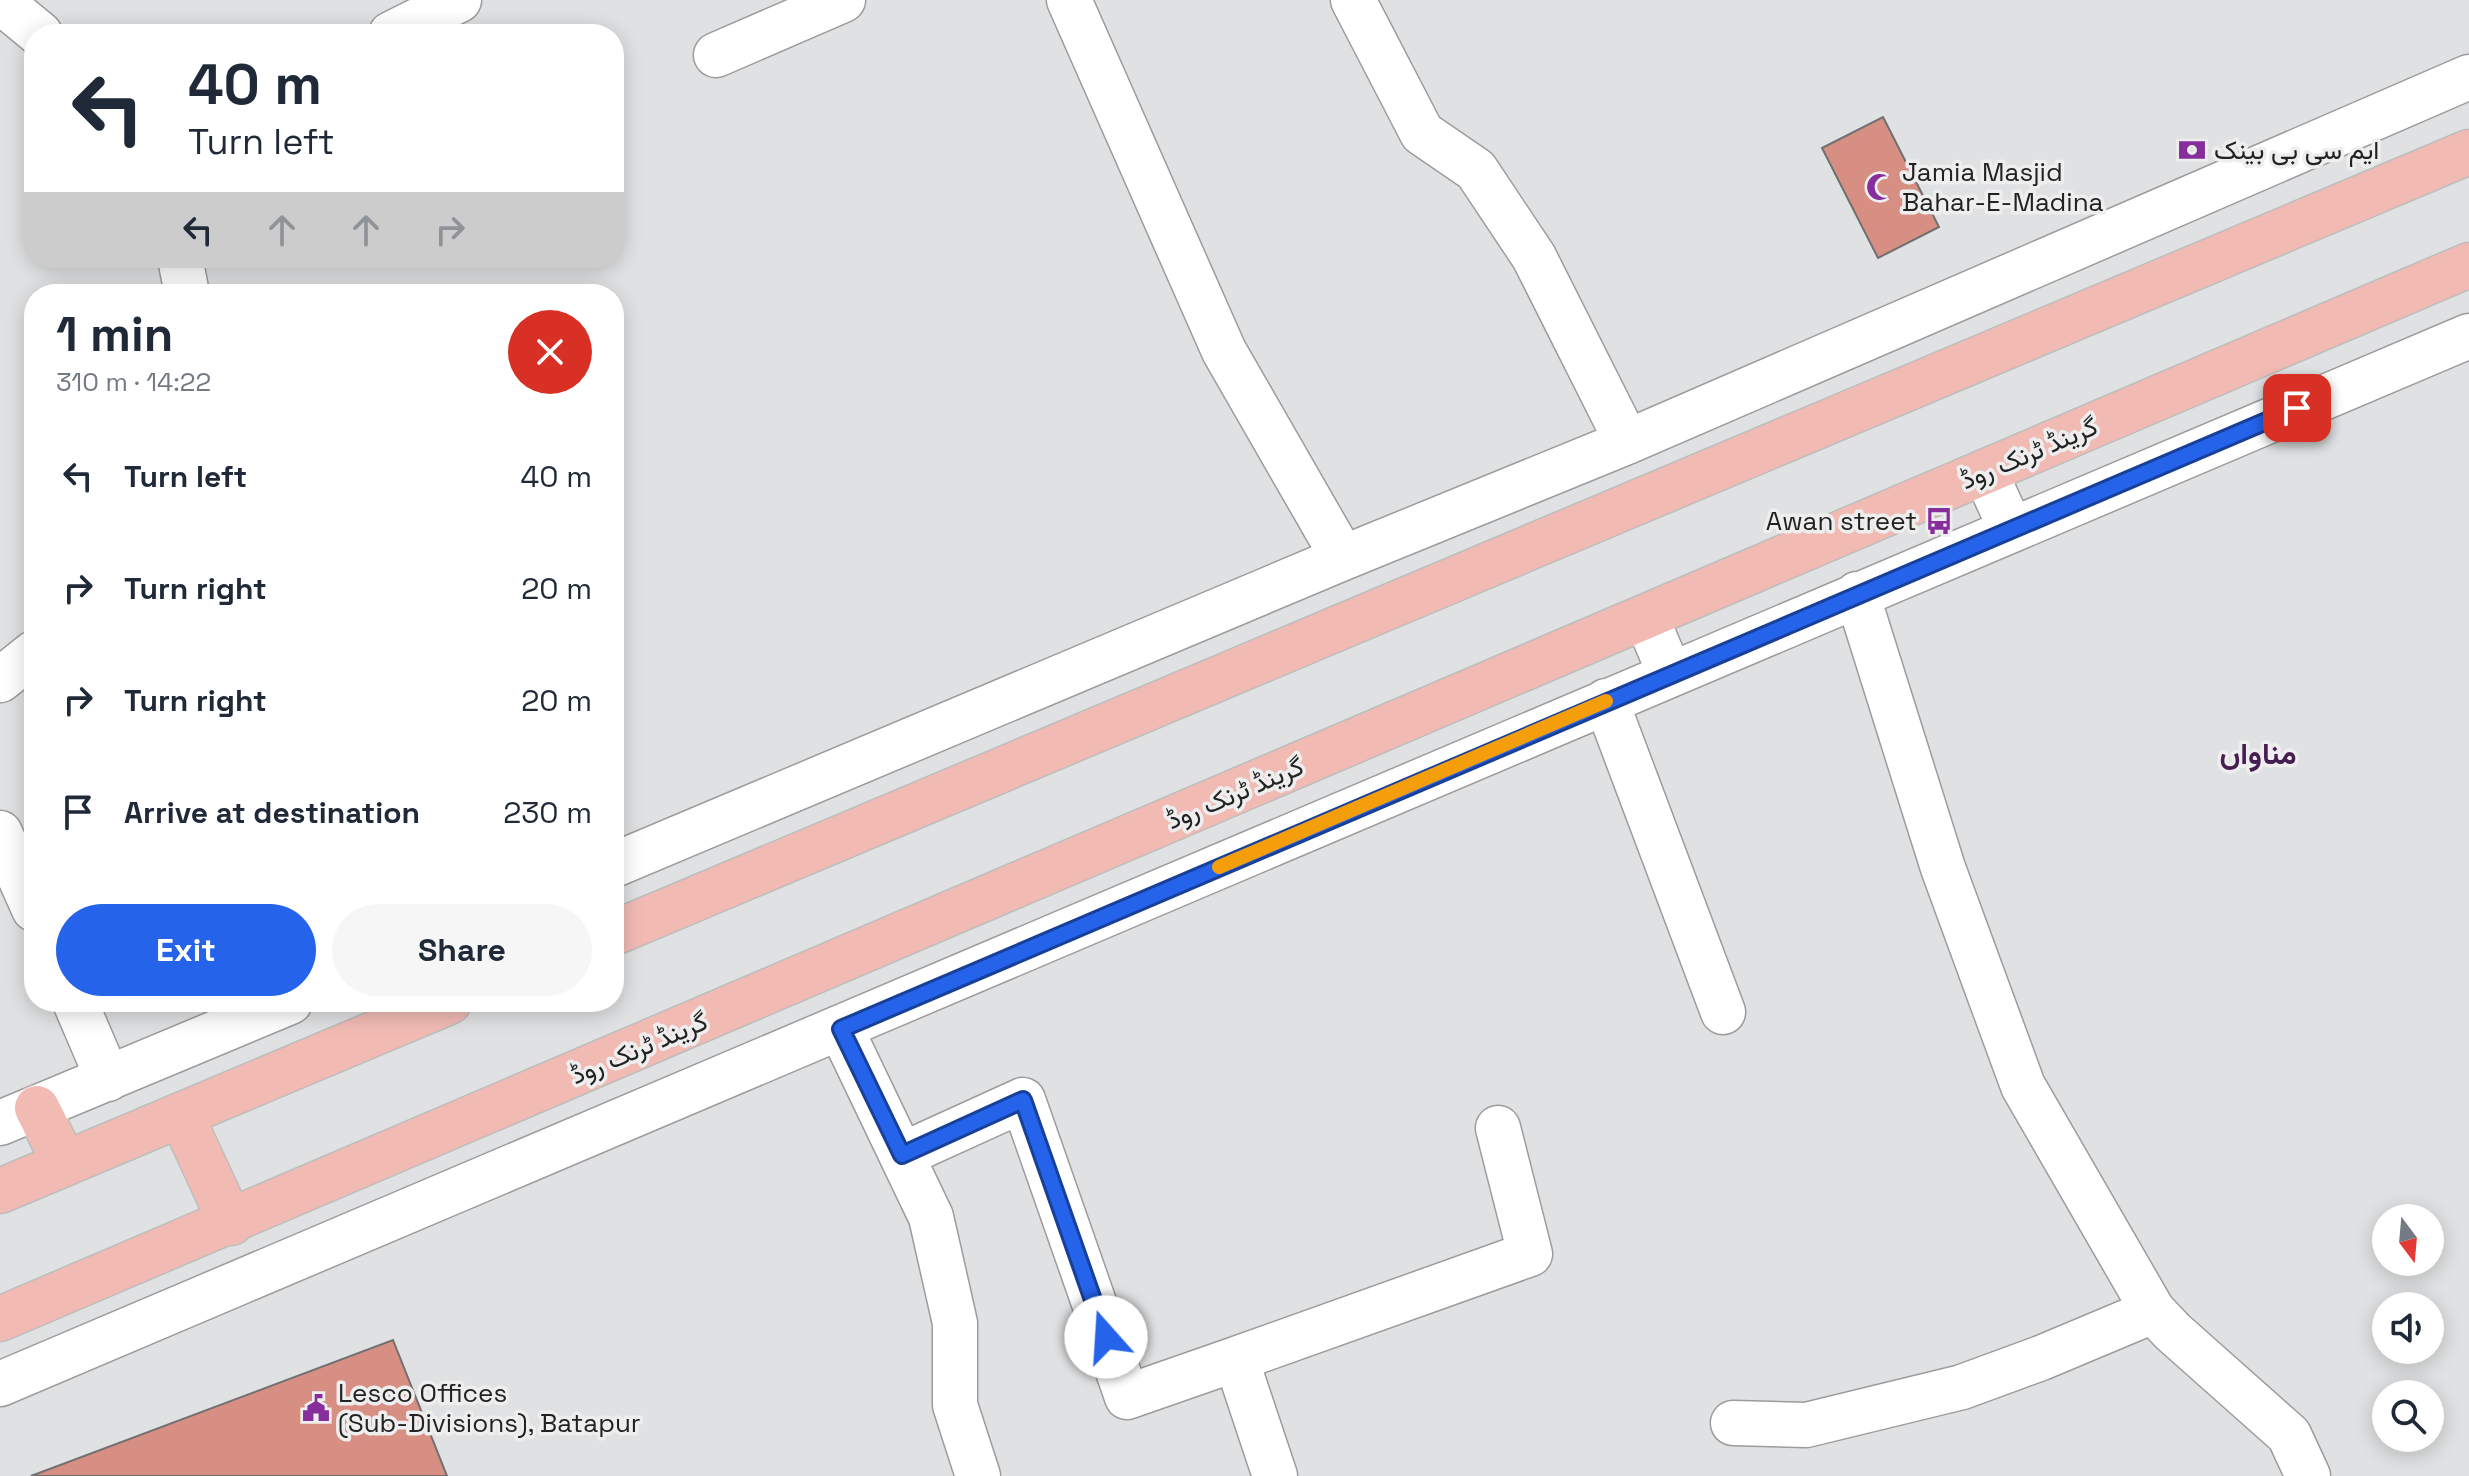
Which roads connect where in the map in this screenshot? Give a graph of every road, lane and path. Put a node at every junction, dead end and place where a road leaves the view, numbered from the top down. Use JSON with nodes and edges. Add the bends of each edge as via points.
{"nodes":[{"id":1,"x":459,"y":0,"type":"edge"},
{"id":2,"x":843,"y":0,"type":"edge"},
{"id":3,"x":1069,"y":0,"type":"edge"},
{"id":4,"x":1353,"y":0,"type":"edge"},
{"id":5,"x":0,"y":1,"type":"edge"},
{"id":6,"x":28,"y":24,"type":"edge"},
{"id":7,"x":411,"y":24,"type":"edge"},
{"id":8,"x":716,"y":55,"type":"dead end"},
{"id":9,"x":2469,"y":77,"type":"edge"},
{"id":10,"x":2469,"y":152,"type":"edge"},
{"id":11,"x":2469,"y":265,"type":"edge"},
{"id":12,"x":2469,"y":336,"type":"edge"},
{"id":13,"x":1627,"y":442,"type":"junction"},
{"id":14,"x":1985,"y":472,"type":"junction"},
{"id":15,"x":2011,"y":529,"type":"junction"},
{"id":16,"x":1343,"y":558,"type":"junction"},
{"id":17,"x":1857,"y":594,"type":"junction"},
{"id":18,"x":1646,"y":617,"type":"junction"},
{"id":19,"x":24,"y":661,"type":"edge"},
{"id":20,"x":1670,"y":674,"type":"junction"},
{"id":21,"x":0,"y":680,"type":"edge"},
{"id":22,"x":1606,"y":701,"type":"junction"},
{"id":23,"x":0,"y":833,"type":"edge"},
{"id":24,"x":624,"y":861,"type":"edge"},
{"id":25,"x":24,"y":887,"type":"edge"},
{"id":26,"x":624,"y":929,"type":"edge"},
{"id":27,"x":79,"y":1012,"type":"edge"},
{"id":28,"x":266,"y":1012,"type":"edge"},
{"id":29,"x":425,"y":1012,"type":"edge"},
{"id":30,"x":1723,"y":1012,"type":"dead end"},
{"id":31,"x":841,"y":1029,"type":"junction"},
{"id":32,"x":108,"y":1079,"type":"junction"},
{"id":33,"x":18,"y":1115,"type":"edge"},
{"id":34,"x":181,"y":1115,"type":"junction"},
{"id":35,"x":1498,"y":1128,"type":"dead end"},
{"id":36,"x":902,"y":1155,"type":"junction"},
{"id":37,"x":65,"y":1164,"type":"junction"},
{"id":38,"x":0,"y":1191,"type":"edge"},
{"id":39,"x":231,"y":1223,"type":"junction"},
{"id":40,"x":2153,"y":1311,"type":"junction"},
{"id":41,"x":0,"y":1319,"type":"edge"},
{"id":42,"x":1236,"y":1359,"type":"junction"},
{"id":43,"x":0,"y":1384,"type":"edge"},
{"id":44,"x":1733,"y":1423,"type":"dead end"},
{"id":45,"x":978,"y":1476,"type":"edge"},
{"id":46,"x":1275,"y":1476,"type":"edge"},
{"id":47,"x":2308,"y":1476,"type":"edge"}],
"edges":[{"from":1,"to":7,"type":"street"},
{"from":2,"to":8,"type":"street"},
{"from":3,"to":16,"type":"street","via":[[1224,351]]},
{"from":4,"to":13,"type":"street","via":[[1422,133],[1476,170],[1534,257]]},
{"from":5,"to":6,"type":"street"},
{"from":9,"to":13,"type":"street"},
{"from":10,"to":26,"type":"highway"},
{"from":11,"to":14,"type":"highway","name":"گرینڈ ٹرنک روڈ"},
{"from":12,"to":15,"type":"street"},
{"from":13,"to":16,"type":"street"},
{"from":14,"to":15,"type":"street"},
{"from":14,"to":18,"type":"highway","name":"گرینڈ ٹرنک روڈ"},
{"from":15,"to":17,"type":"street"},
{"from":16,"to":24,"type":"street"},
{"from":17,"to":20,"type":"street"},
{"from":17,"to":40,"type":"street","via":[[1943,868],[2023,1086]]},
{"from":18,"to":20,"type":"street"},
{"from":18,"to":39,"type":"highway","name":"گرینڈ ٹرنک روڈ"},
{"from":19,"to":21,"type":"street"},
{"from":20,"to":22,"type":"street"},
{"from":22,"to":30,"type":"street"},
{"from":22,"to":31,"type":"street"},
{"from":23,"to":25,"type":"street"},
{"from":27,"to":32,"type":"street"},
{"from":28,"to":32,"type":"street"},
{"from":29,"to":34,"type":"highway"},
{"from":31,"to":36,"type":"street"},
{"from":31,"to":43,"type":"street"},
{"from":32,"to":33,"type":"street"},
{"from":33,"to":37,"type":"highway"},
{"from":34,"to":37,"type":"highway"},
{"from":34,"to":39,"type":"highway"},
{"from":35,"to":42,"type":"street","via":[[1530,1254]]},
{"from":36,"to":42,"type":"street","via":[[1023,1100],[1127,1397]]},
{"from":36,"to":45,"type":"street","via":[[931,1217],[955,1323],[955,1405]]},
{"from":37,"to":38,"type":"highway"},
{"from":39,"to":41,"type":"highway","name":"گرینڈ ٹرنک روڈ"},
{"from":40,"to":44,"type":"street","via":[[1962,1387],[1806,1425]]},
{"from":40,"to":47,"type":"street","via":[[2289,1435]]},
{"from":42,"to":46,"type":"street"}]}
